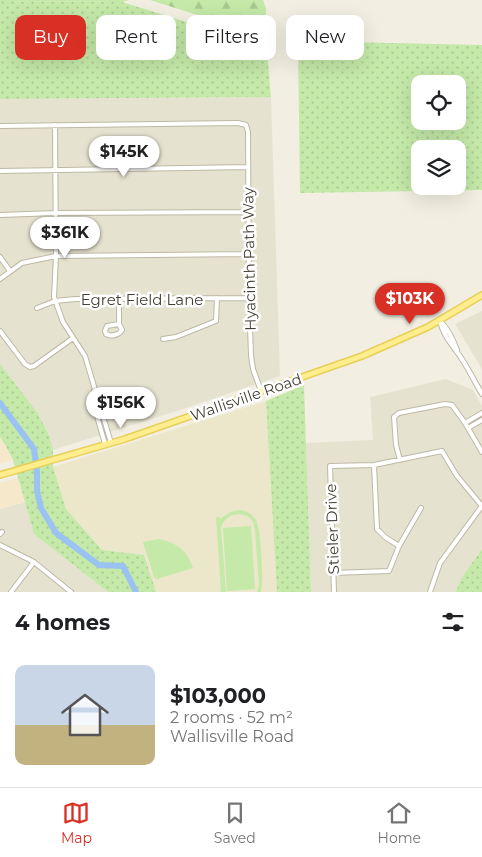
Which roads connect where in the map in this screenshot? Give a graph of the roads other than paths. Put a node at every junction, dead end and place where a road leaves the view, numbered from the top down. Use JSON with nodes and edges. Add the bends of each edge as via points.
{"nodes":[{"id":1,"x":55,"y":125,"type":"junction"},
{"id":2,"x":0,"y":126,"type":"edge"},
{"id":3,"x":248,"y":167,"type":"junction"},
{"id":4,"x":56,"y":169,"type":"junction"},
{"id":5,"x":0,"y":171,"type":"edge"},
{"id":6,"x":249,"y":212,"type":"junction"},
{"id":7,"x":56,"y":213,"type":"junction"},
{"id":8,"x":0,"y":215,"type":"edge"},
{"id":9,"x":249,"y":254,"type":"junction"},
{"id":10,"x":56,"y":256,"type":"junction"},
{"id":11,"x":0,"y":258,"type":"edge"},
{"id":12,"x":10,"y":270,"type":"junction"},
{"id":13,"x":0,"y":279,"type":"edge"},
{"id":14,"x":482,"y":295,"type":"edge"},
{"id":15,"x":119,"y":298,"type":"junction"},
{"id":16,"x":217,"y":298,"type":"junction"},
{"id":17,"x":249,"y":298,"type":"junction"},
{"id":18,"x":55,"y":301,"type":"junction"},
{"id":19,"x":37,"y":308,"type":"dead end"},
{"id":20,"x":440,"y":321,"type":"junction"},
{"id":21,"x":119,"y":324,"type":"dead end"},
{"id":22,"x":0,"y":331,"type":"edge"},
{"id":23,"x":73,"y":338,"type":"junction"},
{"id":24,"x":163,"y":339,"type":"dead end"},
{"id":25,"x":261,"y":391,"type":"junction"},
{"id":26,"x":482,"y":394,"type":"edge"},
{"id":27,"x":482,"y":413,"type":"edge"},
{"id":28,"x":482,"y":420,"type":"edge"},
{"id":29,"x":465,"y":423,"type":"junction"},
{"id":30,"x":468,"y":428,"type":"junction"},
{"id":31,"x":108,"y":444,"type":"junction"},
{"id":32,"x":482,"y":452,"type":"edge"},
{"id":33,"x":400,"y":460,"type":"junction"},
{"id":34,"x":374,"y":465,"type":"junction"},
{"id":35,"x":0,"y":475,"type":"edge"},
{"id":36,"x":482,"y":506,"type":"edge"},
{"id":37,"x":421,"y":508,"type":"dead end"},
{"id":38,"x":0,"y":545,"type":"edge"},
{"id":39,"x":399,"y":546,"type":"junction"},
{"id":40,"x":34,"y":562,"type":"junction"},
{"id":41,"x":333,"y":573,"type":"junction"},
{"id":42,"x":68,"y":591,"type":"edge"},
{"id":43,"x":11,"y":592,"type":"edge"},
{"id":44,"x":334,"y":592,"type":"edge"},
{"id":45,"x":430,"y":592,"type":"edge"}],
"edges":[{"from":1,"to":2,"type":"street"},
{"from":1,"to":3,"type":"street","name":"Hyacinth Path Way","via":[[238,123],[248,129]]},
{"from":1,"to":4,"type":"street"},
{"from":3,"to":4,"type":"street"},
{"from":3,"to":6,"type":"street","name":"Hyacinth Path Way"},
{"from":4,"to":5,"type":"street"},
{"from":4,"to":7,"type":"street"},
{"from":6,"to":7,"type":"street"},
{"from":6,"to":9,"type":"street","name":"Hyacinth Path Way"},
{"from":7,"to":8,"type":"street"},
{"from":7,"to":10,"type":"street"},
{"from":9,"to":10,"type":"street"},
{"from":9,"to":17,"type":"street","name":"Hyacinth Path Way"},
{"from":10,"to":12,"type":"street","via":[[27,261]]},
{"from":10,"to":18,"type":"street"},
{"from":11,"to":12,"type":"street"},
{"from":12,"to":13,"type":"street"},
{"from":14,"to":20,"type":"main road","name":"Wallisville Road"},
{"from":15,"to":16,"type":"street","name":"Egret Field Lane"},
{"from":15,"to":18,"type":"street","name":"Egret Field Lane"},
{"from":15,"to":21,"type":"street"},
{"from":16,"to":17,"type":"street","name":"Egret Field Lane"},
{"from":16,"to":24,"type":"street","via":[[216,321]]},
{"from":17,"to":25,"type":"street","name":"Hyacinth Path Way","via":[[251,356]]},
{"from":18,"to":19,"type":"street","name":"Egret Field Lane"},
{"from":18,"to":23,"type":"street"},
{"from":20,"to":25,"type":"main road","name":"Wallisville Road","via":[[362,356]]},
{"from":20,"to":26,"type":"street","via":[[454,339],[457,352]]},
{"from":22,"to":23,"type":"street","via":[[30,367]]},
{"from":23,"to":31,"type":"street","via":[[85,356],[94,387],[97,416]]},
{"from":25,"to":31,"type":"main road","name":"Wallisville Road"},
{"from":27,"to":29,"type":"street"},
{"from":28,"to":30,"type":"street"},
{"from":29,"to":30,"type":"street"},
{"from":29,"to":33,"type":"street","via":[[452,404],[399,413],[394,417]]},
{"from":30,"to":32,"type":"street"},
{"from":31,"to":35,"type":"main road","name":"Wallisville Road"},
{"from":33,"to":34,"type":"street"},
{"from":33,"to":36,"type":"street","via":[[442,451],[457,476]]},
{"from":34,"to":39,"type":"street","via":[[376,529]]},
{"from":34,"to":41,"type":"street","name":"Stieler Drive","via":[[330,466]]},
{"from":36,"to":45,"type":"street","via":[[440,562]]},
{"from":37,"to":39,"type":"street"},
{"from":38,"to":40,"type":"street"},
{"from":39,"to":41,"type":"street","via":[[390,571]]},
{"from":40,"to":42,"type":"street"},
{"from":40,"to":43,"type":"street"},
{"from":41,"to":44,"type":"street","name":"Stieler Drive"}]}
